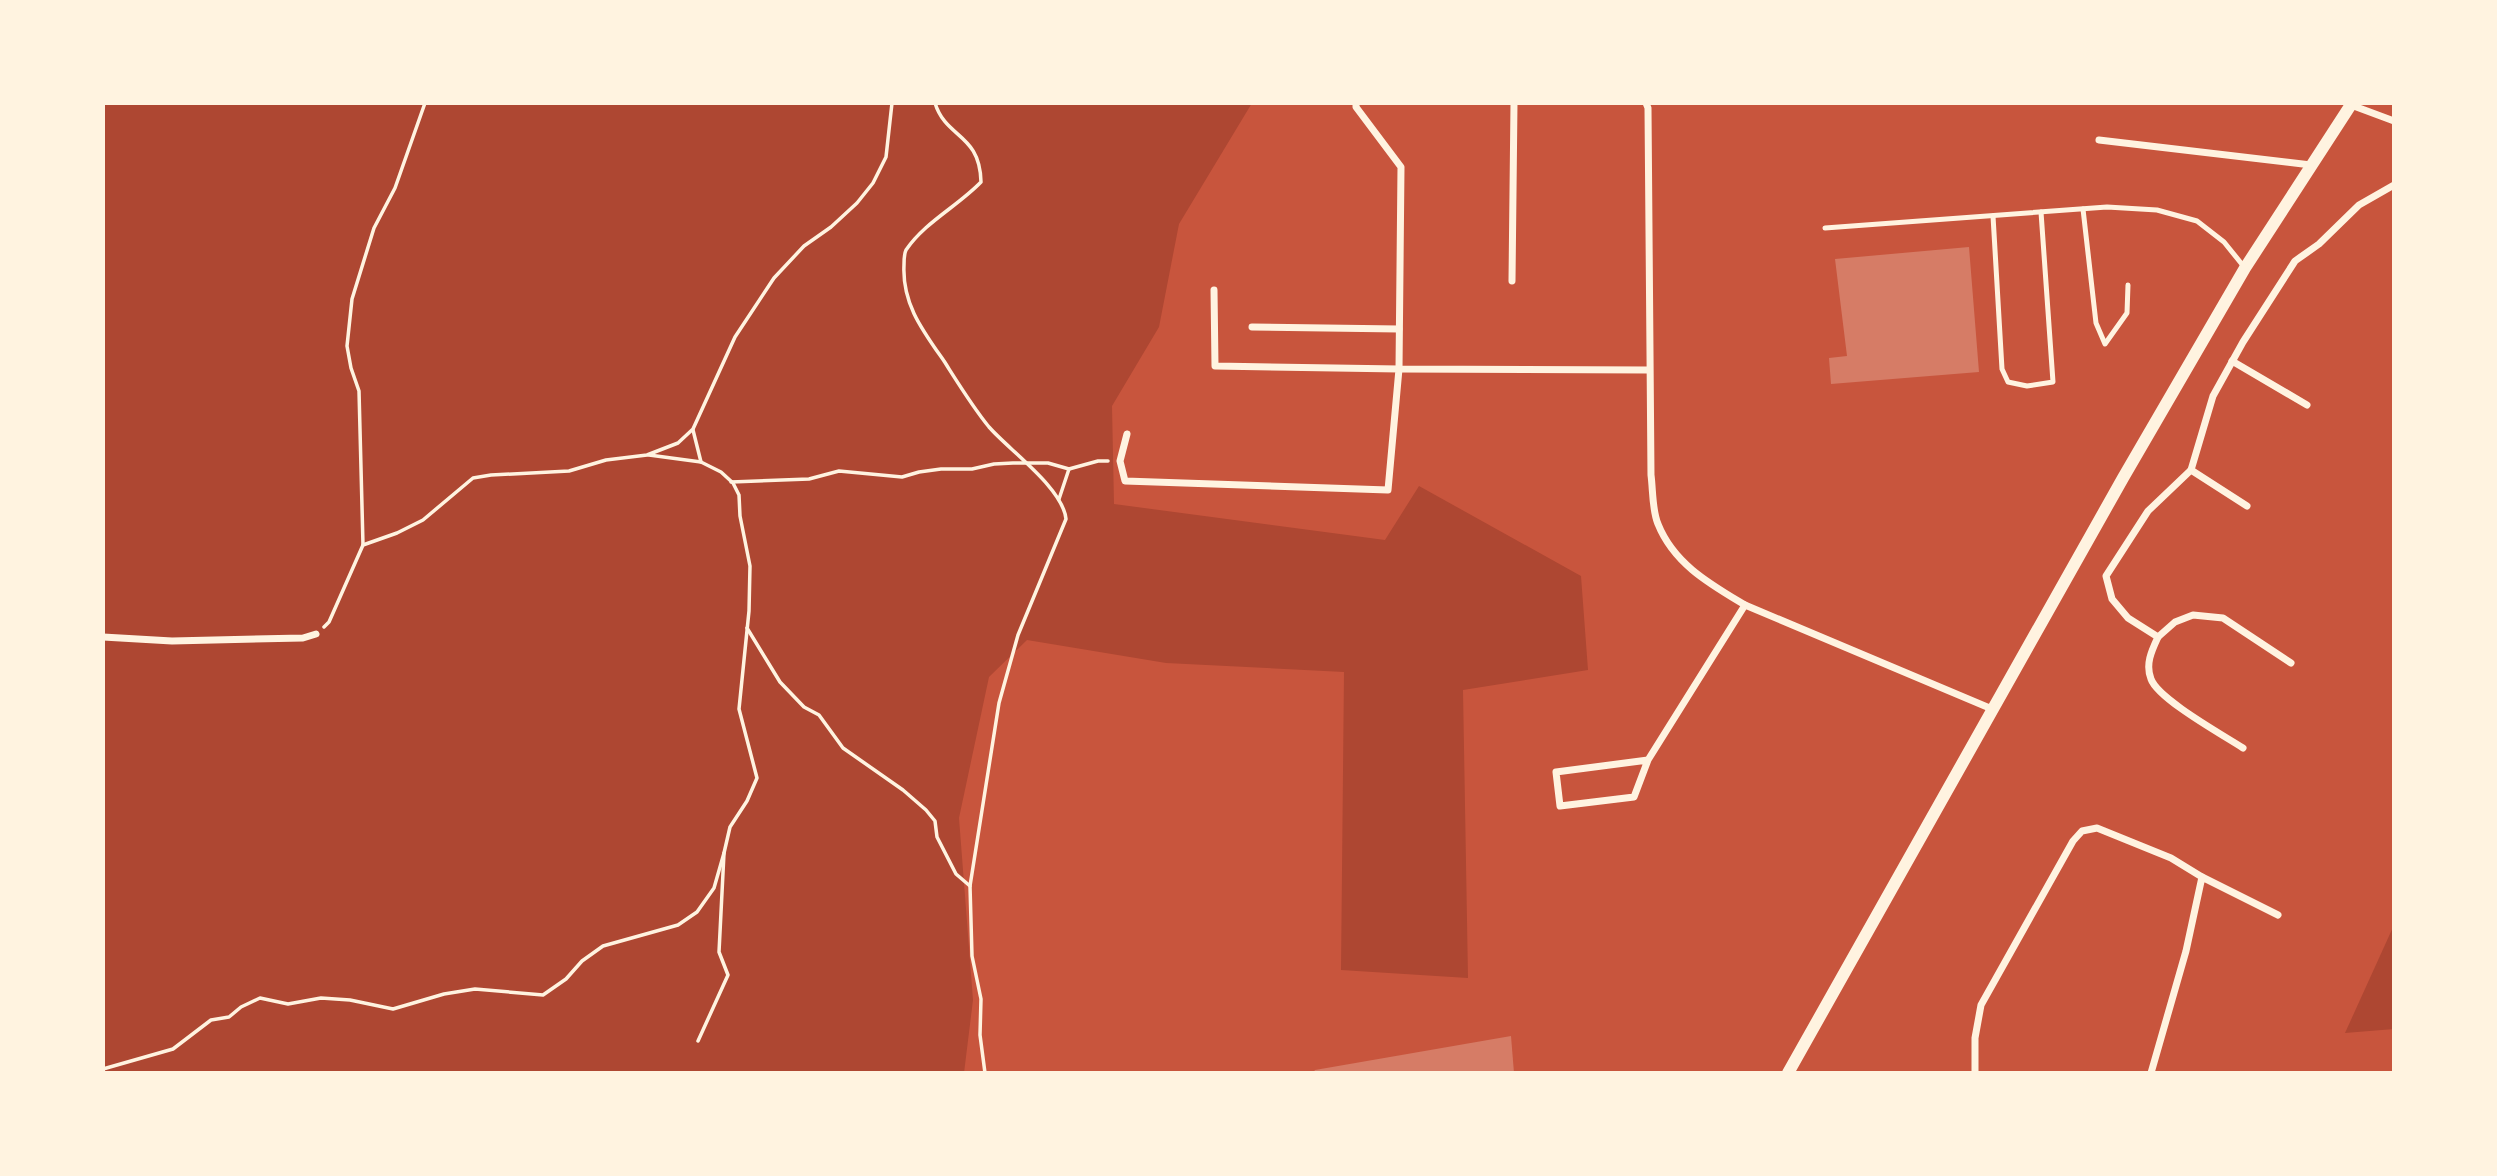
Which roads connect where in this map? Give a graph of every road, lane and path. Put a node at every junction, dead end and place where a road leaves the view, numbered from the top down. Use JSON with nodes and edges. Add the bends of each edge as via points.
{"nodes":[{"id":1,"x":425,"y":103,"type":"edge"},
{"id":2,"x":892,"y":103,"type":"edge"},
{"id":3,"x":935,"y":103,"type":"edge"},
{"id":4,"x":1356,"y":103,"type":"edge"},
{"id":5,"x":1514,"y":103,"type":"edge"},
{"id":6,"x":1646,"y":103,"type":"edge"},
{"id":7,"x":2351,"y":104,"type":"edge"},
{"id":8,"x":2394,"y":121,"type":"edge"},
{"id":9,"x":2099,"y":140,"type":"dead end"},
{"id":10,"x":2311,"y":165,"type":"junction"},
{"id":11,"x":2394,"y":185,"type":"edge"},
{"id":12,"x":2083,"y":209,"type":"junction"},
{"id":13,"x":2041,"y":212,"type":"junction"},
{"id":14,"x":1993,"y":216,"type":"junction"},
{"id":15,"x":1825,"y":228,"type":"dead end"},
{"id":16,"x":2245,"y":268,"type":"junction"},
{"id":17,"x":1512,"y":281,"type":"dead end"},
{"id":18,"x":2128,"y":285,"type":"dead end"},
{"id":19,"x":1213,"y":290,"type":"dead end"},
{"id":20,"x":1252,"y":327,"type":"dead end"},
{"id":21,"x":1399,"y":329,"type":"junction"},
{"id":22,"x":2232,"y":361,"type":"junction"},
{"id":23,"x":1398,"y":369,"type":"junction"},
{"id":24,"x":1649,"y":370,"type":"junction"},
{"id":25,"x":2307,"y":405,"type":"dead end"},
{"id":26,"x":693,"y":429,"type":"junction"},
{"id":27,"x":1126,"y":434,"type":"dead end"},
{"id":28,"x":646,"y":455,"type":"junction"},
{"id":29,"x":1120,"y":461,"type":"junction"},
{"id":30,"x":701,"y":462,"type":"junction"},
{"id":31,"x":1027,"y":464,"type":"junction"},
{"id":32,"x":1069,"y":469,"type":"junction"},
{"id":33,"x":2191,"y":470,"type":"junction"},
{"id":34,"x":731,"y":482,"type":"junction"},
{"id":35,"x":1059,"y":499,"type":"junction"},
{"id":36,"x":2247,"y":506,"type":"dead end"},
{"id":37,"x":363,"y":545,"type":"junction"},
{"id":38,"x":1745,"y":604,"type":"junction"},
{"id":39,"x":747,"y":628,"type":"junction"},
{"id":40,"x":316,"y":634,"type":"joint"},
{"id":41,"x":103,"y":637,"type":"edge"},
{"id":42,"x":2158,"y":637,"type":"junction"},
{"id":43,"x":2291,"y":663,"type":"dead end"},
{"id":44,"x":1992,"y":709,"type":"junction"},
{"id":45,"x":2243,"y":748,"type":"dead end"},
{"id":46,"x":1648,"y":760,"type":"junction"},
{"id":47,"x":723,"y":853,"type":"junction"},
{"id":48,"x":2202,"y":877,"type":"junction"},
{"id":49,"x":970,"y":886,"type":"junction"},
{"id":50,"x":2278,"y":915,"type":"dead end"},
{"id":51,"x":698,"y":1041,"type":"dead end"},
{"id":52,"x":103,"y":1069,"type":"edge"},
{"id":53,"x":985,"y":1073,"type":"edge"},
{"id":54,"x":1788,"y":1073,"type":"edge"},
{"id":55,"x":1975,"y":1073,"type":"edge"},
{"id":56,"x":2151,"y":1073,"type":"edge"}],
"edges":[{"from":1,"to":37,"type":"path","via":[[395,188],[374,229],[352,299],[347,346],[359,391]]},
{"from":2,"to":26,"type":"path","via":[[886,157],[873,183],[774,278],[735,337]]},
{"from":3,"to":31,"type":"path","via":[[939,117],[975,150],[981,182],[905,252],[903,276],[909,304],[925,337],[989,427]]},
{"from":4,"to":21,"type":"street","via":[[1401,167]]},
{"from":5,"to":17,"type":"street"},
{"from":6,"to":24,"type":"street"},
{"from":7,"to":8,"type":"street"},
{"from":7,"to":10,"type":"street"},
{"from":9,"to":10,"type":"street"},
{"from":10,"to":16,"type":"street"},
{"from":11,"to":22,"type":"street","via":[[2359,205],[2295,261]]},
{"from":12,"to":13,"type":"lane"},
{"from":12,"to":16,"type":"lane","via":[[2157,210],[2197,221],[2224,242]]},
{"from":12,"to":18,"type":"lane","via":[[2095,323],[2105,344],[2127,313]]},
{"from":13,"to":14,"type":"lane"},
{"from":13,"to":14,"type":"lane","via":[[2053,382],[2027,386],[2008,382],[2002,369]]},
{"from":14,"to":15,"type":"lane"},
{"from":16,"to":44,"type":"street"},
{"from":19,"to":23,"type":"street","via":[[1215,366]]},
{"from":20,"to":21,"type":"street"},
{"from":21,"to":23,"type":"street"},
{"from":22,"to":25,"type":"street"},
{"from":22,"to":33,"type":"street","via":[[2213,396]]},
{"from":23,"to":24,"type":"street"},
{"from":23,"to":29,"type":"street","via":[[1388,490],[1125,481]]},
{"from":24,"to":38,"type":"street","via":[[1657,523],[1679,560]]},
{"from":26,"to":28,"type":"path","via":[[678,443]]},
{"from":26,"to":30,"type":"path"},
{"from":27,"to":29,"type":"street"},
{"from":28,"to":30,"type":"path"},
{"from":28,"to":37,"type":"path","via":[[569,471],[474,478],[423,520]]},
{"from":29,"to":32,"type":"path"},
{"from":30,"to":34,"type":"path"},
{"from":31,"to":32,"type":"path"},
{"from":31,"to":34,"type":"path","via":[[941,469],[902,477],[839,471],[809,479]]},
{"from":31,"to":35,"type":"path"},
{"from":32,"to":35,"type":"path"},
{"from":33,"to":36,"type":"street"},
{"from":33,"to":42,"type":"street","via":[[2148,511],[2106,576],[2112,599],[2128,618]]},
{"from":34,"to":39,"type":"path","via":[[739,495],[750,566]]},
{"from":35,"to":49,"type":"path","via":[[1066,519],[1018,635],[999,703]]},
{"from":37,"to":40,"type":"path","via":[[329,622]]},
{"from":38,"to":44,"type":"street"},
{"from":38,"to":46,"type":"street"},
{"from":39,"to":47,"type":"path","via":[[739,709],[757,778],[730,827]]},
{"from":39,"to":49,"type":"path","via":[[780,682],[804,707],[819,715],[843,748],[926,810],[956,874]]},
{"from":40,"to":41,"type":"street","via":[[172,641]]},
{"from":42,"to":43,"type":"street","via":[[2175,622],[2193,615],[2222,618]]},
{"from":42,"to":45,"type":"street","via":[[2148,658],[2151,680],[2169,700]]},
{"from":44,"to":54,"type":"street"},
{"from":46,"to":46,"type":"street","via":[[1556,772],[1560,806],[1634,797]]},
{"from":47,"to":51,"type":"path","via":[[719,952],[728,975]]},
{"from":47,"to":52,"type":"path","via":[[713,888],[697,912],[678,925],[603,946],[543,995],[475,989],[393,1009],[350,1000],[321,998],[288,1004],[260,998],[229,1017],[211,1020],[173,1049]]},
{"from":48,"to":50,"type":"street"},
{"from":48,"to":55,"type":"street","via":[[2171,858],[2097,828],[2082,831],[1981,1005]]},
{"from":48,"to":56,"type":"street"},
{"from":49,"to":53,"type":"path","via":[[970,935],[981,999]]}]}
